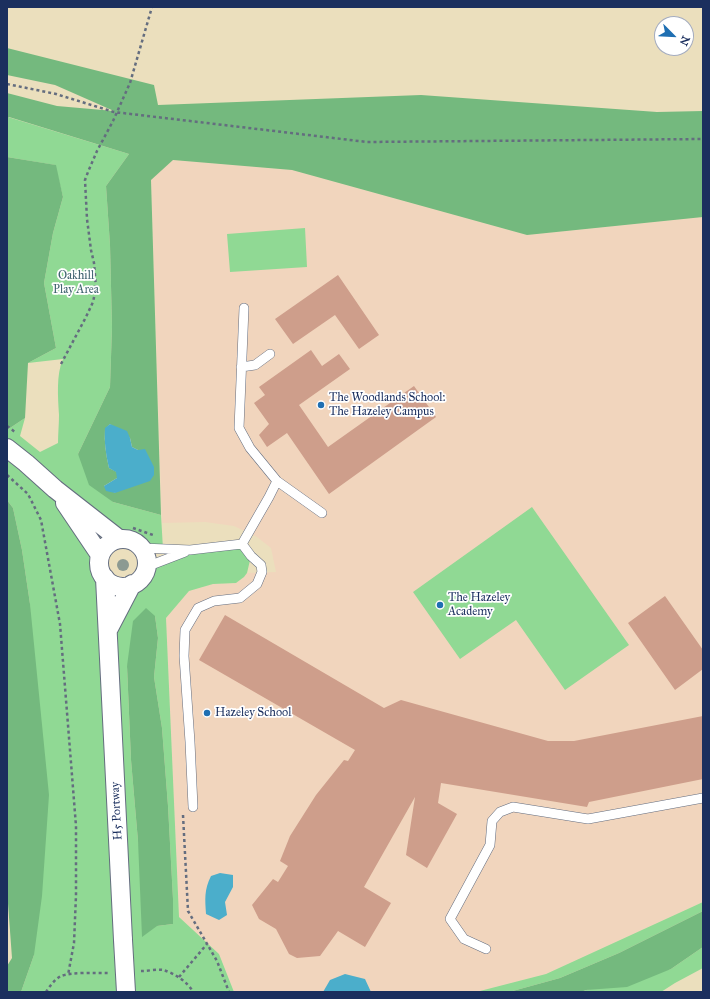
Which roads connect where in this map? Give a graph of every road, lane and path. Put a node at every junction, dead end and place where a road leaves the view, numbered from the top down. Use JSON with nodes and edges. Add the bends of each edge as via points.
{"nodes":[{"id":1,"x":152,"y":7,"type":"edge"},
{"id":2,"x":7,"y":84,"type":"edge"},
{"id":3,"x":116,"y":112,"type":"junction"},
{"id":4,"x":703,"y":139,"type":"edge"},
{"id":5,"x":244,"y":308,"type":"dead end"},
{"id":6,"x":270,"y":354,"type":"dead end"},
{"id":7,"x":61,"y":364,"type":"dead end"},
{"id":8,"x":241,"y":367,"type":"junction"},
{"id":9,"x":7,"y":448,"type":"edge"},
{"id":10,"x":7,"y":475,"type":"edge"},
{"id":11,"x":277,"y":481,"type":"junction"},
{"id":12,"x":55,"y":490,"type":"junction"},
{"id":13,"x":322,"y":513,"type":"dead end"},
{"id":14,"x":124,"y":533,"type":"junction"},
{"id":15,"x":148,"y":542,"type":"junction"},
{"id":16,"x":242,"y":544,"type":"junction"},
{"id":17,"x":190,"y":550,"type":"junction"},
{"id":18,"x":100,"y":555,"type":"junction"},
{"id":19,"x":146,"y":567,"type":"junction"},
{"id":20,"x":105,"y":578,"type":"junction"},
{"id":21,"x":132,"y":584,"type":"junction"},
{"id":22,"x":108,"y":630,"type":"junction"},
{"id":23,"x":703,"y":798,"type":"edge"},
{"id":24,"x":193,"y":807,"type":"dead end"},
{"id":25,"x":207,"y":944,"type":"dead end"},
{"id":26,"x":486,"y":949,"type":"dead end"},
{"id":27,"x":179,"y":977,"type":"dead end"},
{"id":28,"x":46,"y":992,"type":"edge"},
{"id":29,"x":126,"y":992,"type":"edge"}],
"edges":[{"from":1,"to":3,"type":"path","via":[[130,83]]},
{"from":2,"to":3,"type":"path","via":[[56,94]]},
{"from":3,"to":4,"type":"path","via":[[367,142]]},
{"from":3,"to":7,"type":"path","via":[[85,180],[96,288],[86,317]]},
{"from":5,"to":8,"type":"lane"},
{"from":6,"to":8,"type":"lane","via":[[255,365]]},
{"from":8,"to":11,"type":"lane","via":[[239,428],[250,448]]},
{"from":9,"to":12,"type":"street"},
{"from":10,"to":28,"type":"path","via":[[28,494],[41,520],[60,624],[76,826],[74,943],[68,975],[60,977]]},
{"from":11,"to":13,"type":"lane"},
{"from":11,"to":16,"type":"lane"},
{"from":12,"to":14,"type":"street"},
{"from":12,"to":18,"type":"street"},
{"from":14,"to":15,"type":"path"},
{"from":14,"to":15,"type":"street","via":[[126,539],[138,544]]},
{"from":14,"to":18,"type":"street","via":[[108,544]]},
{"from":15,"to":17,"type":"lane"},
{"from":15,"to":19,"type":"street","via":[[145,554]]},
{"from":16,"to":17,"type":"lane"},
{"from":16,"to":24,"type":"lane","via":[[260,565],[262,572],[257,584],[240,598],[214,601],[198,608],[185,630],[184,656]]},
{"from":17,"to":19,"type":"lane"},
{"from":18,"to":20,"type":"street","name":"H5 Portway","via":[[99,563]]},
{"from":19,"to":21,"type":"street","via":[[141,578]]},
{"from":20,"to":21,"type":"street","via":[[118,586]]},
{"from":20,"to":22,"type":"street","name":"H5 Portway"},
{"from":21,"to":22,"type":"street"},
{"from":22,"to":29,"type":"street","name":"H5 Portway","bridge":true},
{"from":23,"to":26,"type":"lane","via":[[588,819],[513,807],[500,812],[492,822],[490,845],[450,919],[464,939]]},
{"from":25,"to":27,"type":"path"}]}
